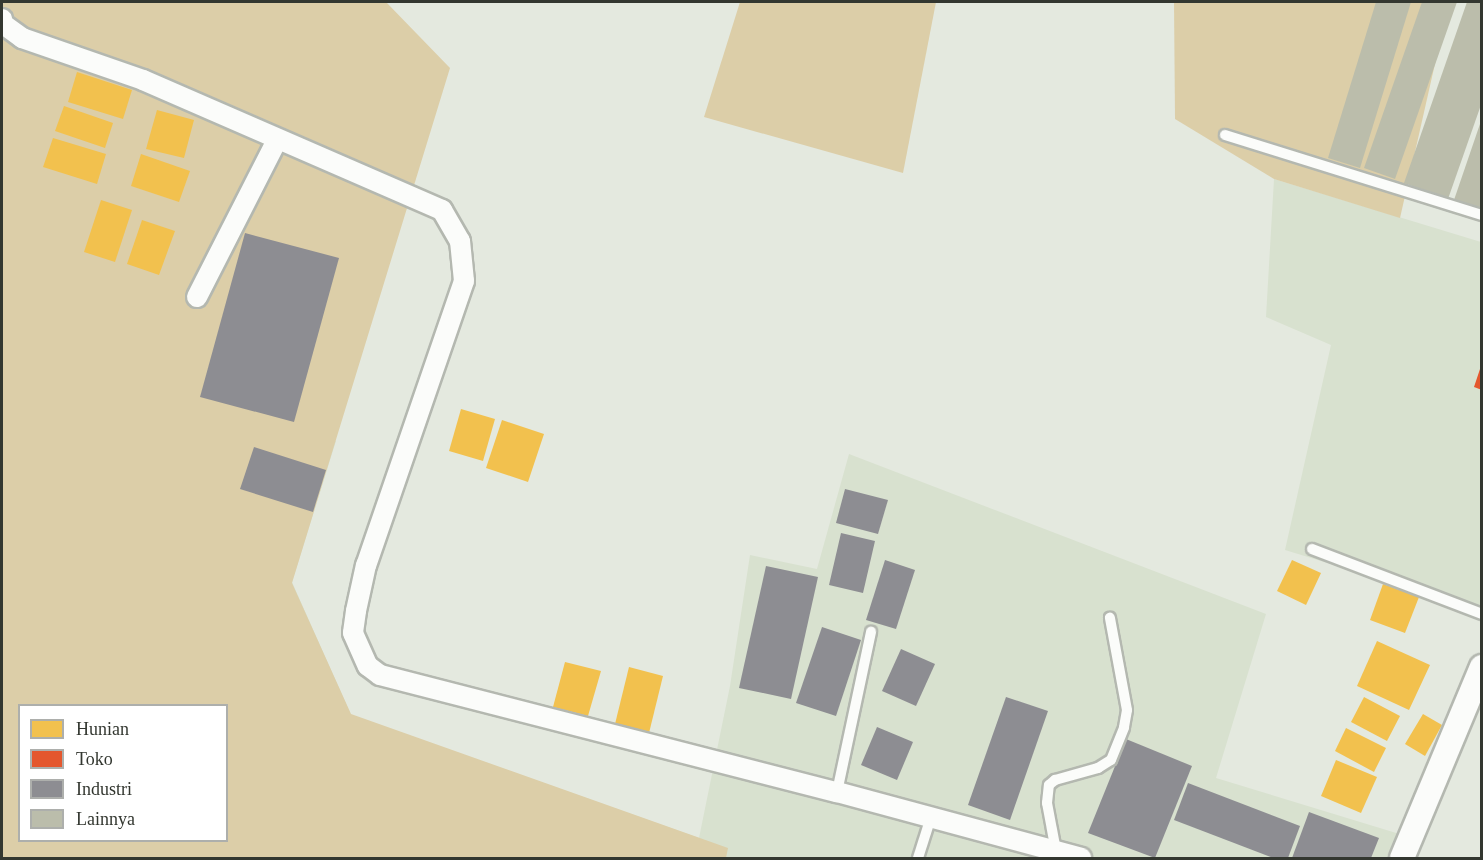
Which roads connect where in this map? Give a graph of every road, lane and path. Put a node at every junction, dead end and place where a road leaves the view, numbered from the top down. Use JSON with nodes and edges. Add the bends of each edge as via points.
{"nodes":[{"id":1,"x":2,"y":19,"type":"edge"},
{"id":2,"x":1225,"y":135,"type":"dead end"},
{"id":3,"x":277,"y":140,"type":"junction"},
{"id":4,"x":1482,"y":215,"type":"edge"},
{"id":5,"x":197,"y":297,"type":"dead end"},
{"id":6,"x":1312,"y":549,"type":"dead end"},
{"id":7,"x":1482,"y":614,"type":"edge"},
{"id":8,"x":1110,"y":618,"type":"dead end"},
{"id":9,"x":871,"y":632,"type":"dead end"},
{"id":10,"x":1482,"y":667,"type":"edge"},
{"id":11,"x":837,"y":792,"type":"junction"},
{"id":12,"x":931,"y":817,"type":"junction"},
{"id":13,"x":1056,"y":851,"type":"junction"},
{"id":14,"x":918,"y":858,"type":"edge"},
{"id":15,"x":1081,"y":858,"type":"edge"},
{"id":16,"x":1402,"y":858,"type":"edge"}],
"edges":[{"from":1,"to":3,"type":"street","via":[[22,38],[143,80]]},
{"from":2,"to":4,"type":"lane"},
{"from":3,"to":5,"type":"street"},
{"from":3,"to":11,"type":"street","via":[[442,210],[460,241],[464,281],[366,565],[356,611],[352,633],[368,666],[380,675]]},
{"from":6,"to":7,"type":"lane"},
{"from":8,"to":13,"type":"lane","via":[[1127,710],[1124,727],[1111,760],[1049,785],[1047,803]]},
{"from":9,"to":11,"type":"lane"},
{"from":10,"to":16,"type":"street"},
{"from":11,"to":12,"type":"street"},
{"from":12,"to":13,"type":"street"},
{"from":12,"to":14,"type":"lane"},
{"from":13,"to":15,"type":"street"}]}
